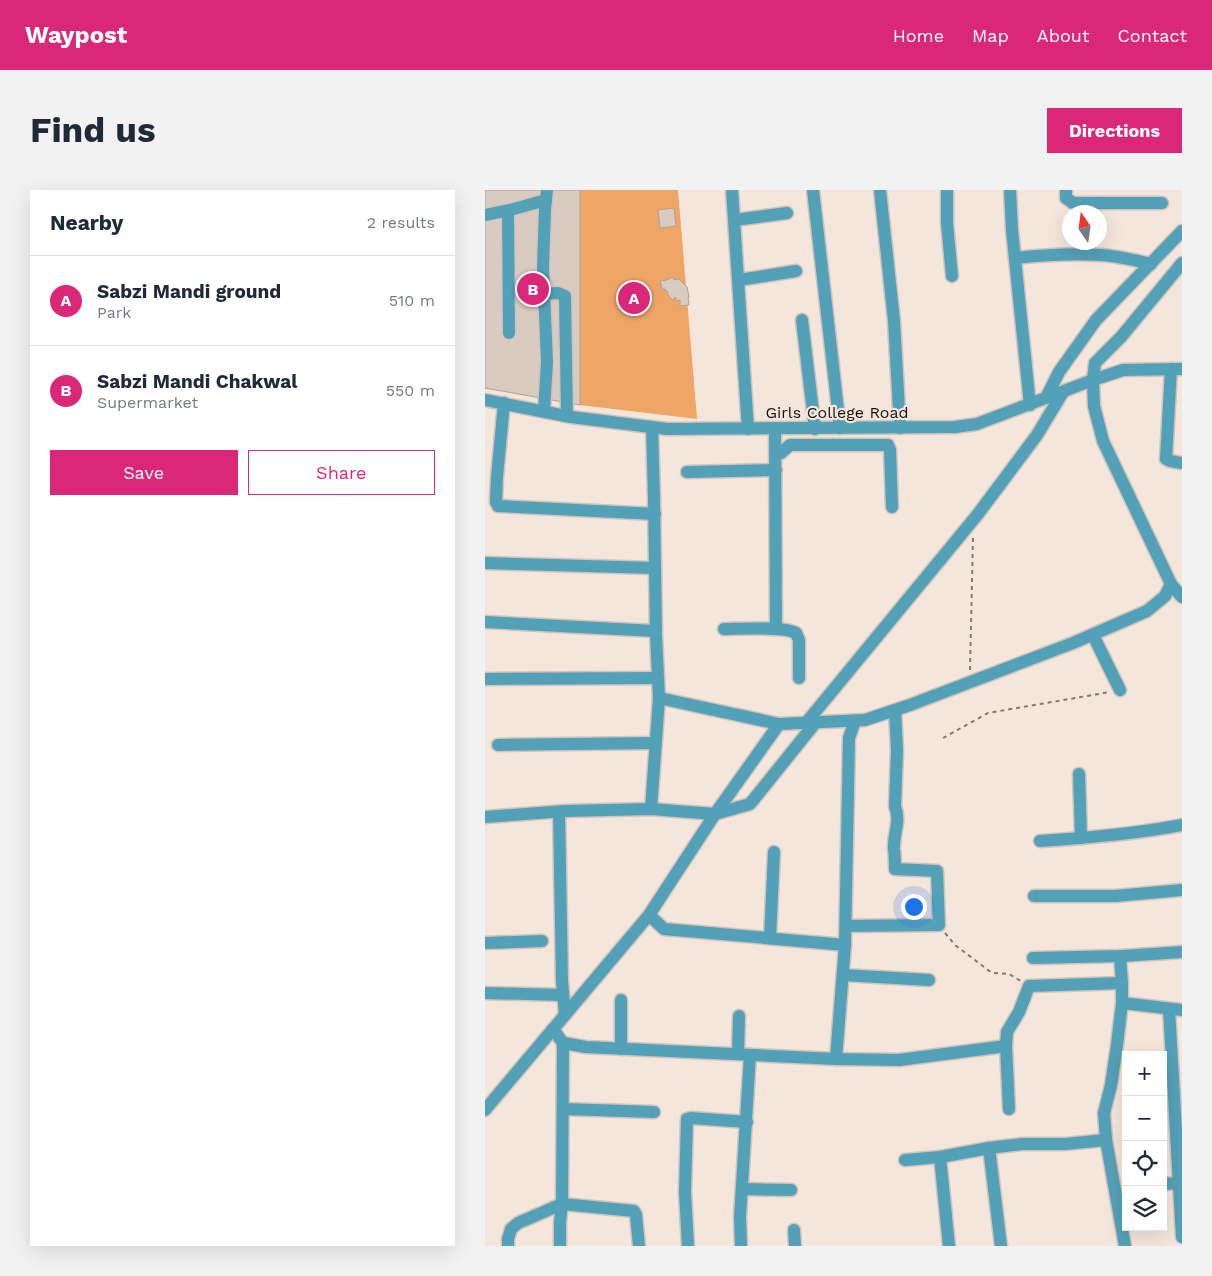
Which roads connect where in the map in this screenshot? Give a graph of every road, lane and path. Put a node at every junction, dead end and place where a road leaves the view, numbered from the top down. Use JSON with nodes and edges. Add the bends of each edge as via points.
{"nodes":[{"id":1,"x":732,"y":190,"type":"edge"},
{"id":2,"x":813,"y":190,"type":"edge"},
{"id":3,"x":880,"y":190,"type":"edge"},
{"id":4,"x":947,"y":190,"type":"edge"},
{"id":5,"x":1010,"y":190,"type":"edge"},
{"id":6,"x":1066,"y":190,"type":"edge"},
{"id":7,"x":547,"y":195,"type":"edge"},
{"id":8,"x":1162,"y":203,"type":"dead end"},
{"id":9,"x":508,"y":211,"type":"junction"},
{"id":10,"x":787,"y":213,"type":"dead end"},
{"id":11,"x":485,"y":215,"type":"edge"},
{"id":12,"x":735,"y":220,"type":"junction"},
{"id":13,"x":1182,"y":232,"type":"edge"},
{"id":14,"x":1015,"y":258,"type":"junction"},
{"id":15,"x":1182,"y":263,"type":"edge"},
{"id":16,"x":1151,"y":264,"type":"junction"},
{"id":17,"x":796,"y":271,"type":"dead end"},
{"id":18,"x":952,"y":276,"type":"dead end"},
{"id":19,"x":739,"y":280,"type":"junction"},
{"id":20,"x":544,"y":294,"type":"junction"},
{"id":21,"x":802,"y":320,"type":"dead end"},
{"id":22,"x":509,"y":333,"type":"dead end"},
{"id":23,"x":1177,"y":369,"type":"edge"},
{"id":24,"x":1093,"y":380,"type":"junction"},
{"id":25,"x":1063,"y":392,"type":"junction"},
{"id":26,"x":1046,"y":398,"type":"junction"},
{"id":27,"x":485,"y":400,"type":"edge"},
{"id":28,"x":504,"y":403,"type":"junction"},
{"id":29,"x":1030,"y":405,"type":"junction"},
{"id":30,"x":544,"y":412,"type":"junction"},
{"id":31,"x":567,"y":416,"type":"junction"},
{"id":32,"x":652,"y":427,"type":"junction"},
{"id":33,"x":840,"y":428,"type":"junction"},
{"id":34,"x":900,"y":428,"type":"junction"},
{"id":35,"x":748,"y":429,"type":"junction"},
{"id":36,"x":775,"y":429,"type":"junction"},
{"id":37,"x":815,"y":429,"type":"junction"},
{"id":38,"x":776,"y":453,"type":"junction"},
{"id":39,"x":1182,"y":463,"type":"edge"},
{"id":40,"x":776,"y":470,"type":"junction"},
{"id":41,"x":687,"y":472,"type":"dead end"},
{"id":42,"x":892,"y":507,"type":"dead end"},
{"id":43,"x":655,"y":514,"type":"junction"},
{"id":44,"x":973,"y":538,"type":"dead end"},
{"id":45,"x":485,"y":563,"type":"edge"},
{"id":46,"x":655,"y":568,"type":"junction"},
{"id":47,"x":1171,"y":584,"type":"junction"},
{"id":48,"x":1182,"y":597,"type":"edge"},
{"id":49,"x":485,"y":622,"type":"edge"},
{"id":50,"x":724,"y":629,"type":"dead end"},
{"id":51,"x":776,"y":629,"type":"junction"},
{"id":52,"x":655,"y":631,"type":"junction"},
{"id":53,"x":1093,"y":635,"type":"junction"},
{"id":54,"x":658,"y":678,"type":"junction"},
{"id":55,"x":799,"y":678,"type":"dead end"},
{"id":56,"x":485,"y":679,"type":"edge"},
{"id":57,"x":970,"y":682,"type":"junction"},
{"id":58,"x":1120,"y":690,"type":"joint"},
{"id":59,"x":659,"y":698,"type":"junction"},
{"id":60,"x":895,"y":710,"type":"junction"},
{"id":61,"x":855,"y":720,"type":"junction"},
{"id":62,"x":811,"y":723,"type":"junction"},
{"id":63,"x":779,"y":724,"type":"junction"},
{"id":64,"x":943,"y":738,"type":"dead end"},
{"id":65,"x":655,"y":743,"type":"junction"},
{"id":66,"x":497,"y":745,"type":"dead end"},
{"id":67,"x":1079,"y":774,"type":"dead end"},
{"id":68,"x":651,"y":809,"type":"junction"},
{"id":69,"x":559,"y":812,"type":"junction"},
{"id":70,"x":715,"y":814,"type":"junction"},
{"id":71,"x":485,"y":817,"type":"edge"},
{"id":72,"x":1182,"y":825,"type":"edge"},
{"id":73,"x":1081,"y":838,"type":"junction"},
{"id":74,"x":1040,"y":840,"type":"dead end"},
{"id":75,"x":774,"y":852,"type":"dead end"},
{"id":76,"x":1182,"y":890,"type":"edge"},
{"id":77,"x":1035,"y":896,"type":"dead end"},
{"id":78,"x":649,"y":915,"type":"junction"},
{"id":79,"x":939,"y":925,"type":"junction"},
{"id":80,"x":846,"y":926,"type":"junction"},
{"id":81,"x":770,"y":938,"type":"junction"},
{"id":82,"x":542,"y":941,"type":"dead end"},
{"id":83,"x":485,"y":943,"type":"edge"},
{"id":84,"x":845,"y":945,"type":"junction"},
{"id":85,"x":1182,"y":952,"type":"edge"},
{"id":86,"x":1120,"y":956,"type":"junction"},
{"id":87,"x":1033,"y":958,"type":"dead end"},
{"id":88,"x":843,"y":976,"type":"junction"},
{"id":89,"x":929,"y":980,"type":"dead end"},
{"id":90,"x":1123,"y":983,"type":"junction"},
{"id":91,"x":1029,"y":986,"type":"junction"},
{"id":92,"x":485,"y":993,"type":"edge"},
{"id":93,"x":563,"y":995,"type":"junction"},
{"id":94,"x":621,"y":1000,"type":"dead end"},
{"id":95,"x":1122,"y":1003,"type":"junction"},
{"id":96,"x":1176,"y":1010,"type":"edge"},
{"id":97,"x":565,"y":1015,"type":"junction"},
{"id":98,"x":739,"y":1016,"type":"dead end"},
{"id":99,"x":553,"y":1029,"type":"junction"},
{"id":100,"x":563,"y":1043,"type":"junction"},
{"id":101,"x":1006,"y":1046,"type":"junction"},
{"id":102,"x":621,"y":1049,"type":"junction"},
{"id":103,"x":744,"y":1055,"type":"junction"},
{"id":104,"x":836,"y":1059,"type":"junction"},
{"id":105,"x":563,"y":1109,"type":"junction"},
{"id":106,"x":1009,"y":1109,"type":"dead end"},
{"id":107,"x":485,"y":1110,"type":"edge"},
{"id":108,"x":654,"y":1112,"type":"dead end"},
{"id":109,"x":747,"y":1122,"type":"junction"},
{"id":110,"x":1106,"y":1140,"type":"junction"},
{"id":111,"x":989,"y":1148,"type":"junction"},
{"id":112,"x":940,"y":1156,"type":"junction"},
{"id":113,"x":905,"y":1160,"type":"dead end"},
{"id":114,"x":1179,"y":1183,"type":"junction"},
{"id":115,"x":1167,"y":1184,"type":"edge"},
{"id":116,"x":1120,"y":1187,"type":"edge"},
{"id":117,"x":743,"y":1189,"type":"junction"},
{"id":118,"x":791,"y":1190,"type":"dead end"},
{"id":119,"x":562,"y":1204,"type":"junction"},
{"id":120,"x":794,"y":1230,"type":"dead end"},
{"id":121,"x":1182,"y":1237,"type":"edge"},
{"id":122,"x":509,"y":1246,"type":"edge"},
{"id":123,"x":560,"y":1246,"type":"edge"},
{"id":124,"x":639,"y":1246,"type":"edge"},
{"id":125,"x":688,"y":1246,"type":"edge"},
{"id":126,"x":741,"y":1246,"type":"edge"},
{"id":127,"x":795,"y":1246,"type":"edge"},
{"id":128,"x":949,"y":1246,"type":"edge"},
{"id":129,"x":1001,"y":1246,"type":"edge"},
{"id":130,"x":1125,"y":1246,"type":"edge"}],
"edges":[{"from":1,"to":12,"type":"street"},
{"from":2,"to":33,"type":"street"},
{"from":3,"to":34,"type":"street","via":[[895,321]]},
{"from":4,"to":18,"type":"street"},
{"from":5,"to":14,"type":"street"},
{"from":6,"to":8,"type":"street","via":[[1066,198],[1073,203]]},
{"from":7,"to":9,"type":"street"},
{"from":7,"to":20,"type":"street"},
{"from":9,"to":11,"type":"street"},
{"from":9,"to":22,"type":"street"},
{"from":10,"to":12,"type":"street"},
{"from":12,"to":19,"type":"street"},
{"from":13,"to":16,"type":"street"},
{"from":14,"to":16,"type":"street","via":[[1101,255]]},
{"from":14,"to":29,"type":"street"},
{"from":15,"to":24,"type":"street","via":[[1121,337],[1095,363]]},
{"from":16,"to":26,"type":"street","via":[[1096,320],[1059,372]]},
{"from":17,"to":19,"type":"street"},
{"from":19,"to":35,"type":"street"},
{"from":20,"to":30,"type":"street","via":[[547,362]]},
{"from":20,"to":31,"type":"street","via":[[565,296]]},
{"from":21,"to":37,"type":"street"},
{"from":23,"to":24,"type":"street","name":"Girls College Road","via":[[1123,370]]},
{"from":23,"to":39,"type":"street","via":[[1166,459]]},
{"from":24,"to":25,"type":"street","name":"Girls College Road"},
{"from":24,"to":47,"type":"street","via":[[1094,406],[1103,441]]},
{"from":25,"to":26,"type":"street","name":"Girls College Road"},
{"from":25,"to":62,"type":"street","via":[[1037,435],[978,514]]},
{"from":26,"to":29,"type":"street","name":"Girls College Road"},
{"from":27,"to":28,"type":"street","name":"Girls College Road"},
{"from":28,"to":30,"type":"street","name":"Girls College Road"},
{"from":28,"to":43,"type":"street","via":[[497,477],[498,506]]},
{"from":29,"to":34,"type":"street","name":"Girls College Road","via":[[977,424]]},
{"from":30,"to":31,"type":"street","name":"Girls College Road"},
{"from":31,"to":32,"type":"street","name":"Girls College Road"},
{"from":32,"to":35,"type":"street","name":"Girls College Road"},
{"from":32,"to":43,"type":"street"},
{"from":33,"to":34,"type":"street","name":"Girls College Road"},
{"from":33,"to":37,"type":"street","name":"Girls College Road"},
{"from":35,"to":36,"type":"street","name":"Girls College Road"},
{"from":36,"to":37,"type":"street","name":"Girls College Road"},
{"from":36,"to":38,"type":"street"},
{"from":38,"to":40,"type":"street"},
{"from":38,"to":42,"type":"street","via":[[790,445],[888,445]]},
{"from":40,"to":41,"type":"street"},
{"from":40,"to":51,"type":"street"},
{"from":43,"to":46,"type":"street"},
{"from":44,"to":57,"type":"path"},
{"from":45,"to":46,"type":"street"},
{"from":46,"to":52,"type":"street"},
{"from":47,"to":48,"type":"street"},
{"from":47,"to":53,"type":"street","via":[[1165,596],[1147,611]]},
{"from":49,"to":52,"type":"street"},
{"from":50,"to":51,"type":"street"},
{"from":51,"to":55,"type":"street","via":[[796,633],[799,640]]},
{"from":52,"to":54,"type":"street"},
{"from":53,"to":57,"type":"street"},
{"from":53,"to":58,"type":"street"},
{"from":54,"to":56,"type":"street"},
{"from":54,"to":59,"type":"street"},
{"from":57,"to":60,"type":"street"},
{"from":58,"to":64,"type":"path","via":[[988,713]]},
{"from":59,"to":63,"type":"street"},
{"from":59,"to":65,"type":"street"},
{"from":60,"to":61,"type":"street"},
{"from":60,"to":79,"type":"street","via":[[898,826],[895,830],[895,870],[937,871]]},
{"from":61,"to":62,"type":"street"},
{"from":61,"to":80,"type":"street","via":[[849,738]]},
{"from":62,"to":63,"type":"street"},
{"from":62,"to":70,"type":"street","via":[[750,804]]},
{"from":63,"to":70,"type":"street"},
{"from":65,"to":66,"type":"street"},
{"from":65,"to":68,"type":"street"},
{"from":67,"to":73,"type":"street"},
{"from":68,"to":69,"type":"street"},
{"from":68,"to":70,"type":"street"},
{"from":69,"to":71,"type":"street"},
{"from":69,"to":93,"type":"street"},
{"from":70,"to":78,"type":"street"},
{"from":72,"to":73,"type":"street"},
{"from":73,"to":74,"type":"street"},
{"from":75,"to":81,"type":"street"},
{"from":76,"to":77,"type":"street","via":[[1115,896]]},
{"from":78,"to":81,"type":"street","via":[[664,929]]},
{"from":78,"to":97,"type":"street"},
{"from":79,"to":80,"type":"street"},
{"from":79,"to":91,"type":"path","via":[[955,945],[992,973],[1009,974]]},
{"from":80,"to":84,"type":"street"},
{"from":81,"to":84,"type":"street"},
{"from":82,"to":83,"type":"street"},
{"from":84,"to":88,"type":"street"},
{"from":85,"to":86,"type":"street"},
{"from":86,"to":87,"type":"street"},
{"from":86,"to":90,"type":"street"},
{"from":88,"to":89,"type":"street"},
{"from":88,"to":104,"type":"street"},
{"from":90,"to":91,"type":"street"},
{"from":90,"to":95,"type":"street"},
{"from":91,"to":101,"type":"street","via":[[1007,1032]]},
{"from":92,"to":93,"type":"street"},
{"from":93,"to":97,"type":"street"},
{"from":94,"to":102,"type":"street"},
{"from":95,"to":96,"type":"street"},
{"from":95,"to":110,"type":"street","via":[[1104,1113]]},
{"from":96,"to":114,"type":"street"},
{"from":97,"to":99,"type":"street"},
{"from":98,"to":103,"type":"street"},
{"from":99,"to":100,"type":"street"},
{"from":99,"to":107,"type":"street"},
{"from":100,"to":102,"type":"street"},
{"from":100,"to":105,"type":"street"},
{"from":101,"to":104,"type":"street","via":[[899,1060]]},
{"from":101,"to":106,"type":"street"},
{"from":102,"to":103,"type":"street"},
{"from":103,"to":104,"type":"street"},
{"from":103,"to":109,"type":"street"},
{"from":105,"to":108,"type":"street"},
{"from":105,"to":119,"type":"street"},
{"from":109,"to":117,"type":"street"},
{"from":109,"to":125,"type":"street","via":[[687,1119],[685,1192]]},
{"from":110,"to":111,"type":"street"},
{"from":110,"to":116,"type":"street"},
{"from":111,"to":112,"type":"street"},
{"from":111,"to":129,"type":"street"},
{"from":112,"to":113,"type":"street"},
{"from":112,"to":128,"type":"street"},
{"from":114,"to":115,"type":"street"},
{"from":114,"to":121,"type":"street"},
{"from":116,"to":130,"type":"street"},
{"from":117,"to":118,"type":"street"},
{"from":117,"to":126,"type":"street"},
{"from":119,"to":122,"type":"street","via":[[518,1223],[511,1229]]},
{"from":119,"to":123,"type":"street"},
{"from":119,"to":124,"type":"street","via":[[634,1211]]},
{"from":120,"to":127,"type":"street"}]}
